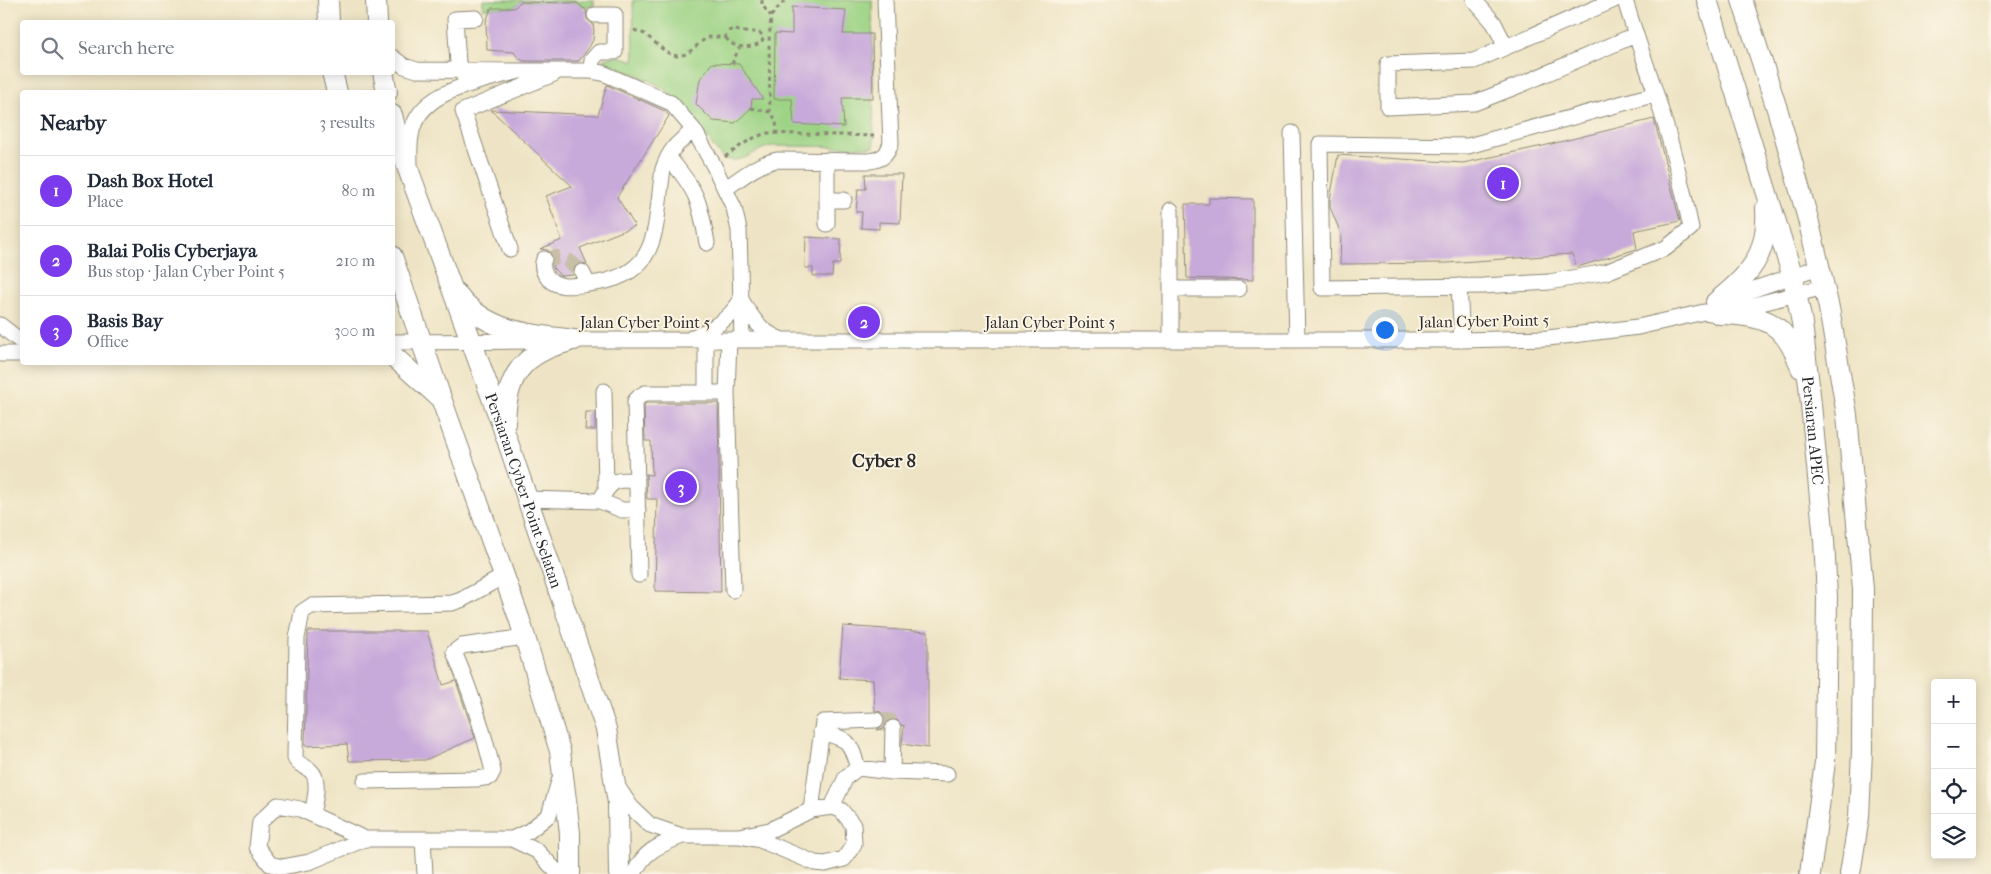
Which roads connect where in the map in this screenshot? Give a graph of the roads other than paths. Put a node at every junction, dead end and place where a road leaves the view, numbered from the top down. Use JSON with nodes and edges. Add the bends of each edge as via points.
{"nodes":[{"id":1,"x":328,"y":0,"type":"edge"},
{"id":2,"x":376,"y":0,"type":"edge"},
{"id":3,"x":885,"y":0,"type":"edge"},
{"id":4,"x":1474,"y":0,"type":"edge"},
{"id":5,"x":1614,"y":0,"type":"edge"},
{"id":6,"x":1625,"y":0,"type":"edge"},
{"id":7,"x":1707,"y":0,"type":"edge"},
{"id":8,"x":1742,"y":0,"type":"edge"},
{"id":9,"x":595,"y":15,"type":"dead end"},
{"id":10,"x":476,"y":18,"type":"dead end"},
{"id":11,"x":329,"y":20,"type":"edge"},
{"id":12,"x":377,"y":20,"type":"edge"},
{"id":13,"x":1635,"y":35,"type":"junction"},
{"id":14,"x":1506,"y":47,"type":"junction"},
{"id":15,"x":395,"y":59,"type":"edge"},
{"id":16,"x":461,"y":71,"type":"junction"},
{"id":17,"x":519,"y":71,"type":"junction"},
{"id":18,"x":562,"y":71,"type":"junction"},
{"id":19,"x":591,"y":71,"type":"junction"},
{"id":20,"x":333,"y":75,"type":"edge"},
{"id":21,"x":383,"y":75,"type":"edge"},
{"id":22,"x":468,"y":86,"type":"junction"},
{"id":23,"x":336,"y":90,"type":"edge"},
{"id":24,"x":386,"y":90,"type":"edge"},
{"id":25,"x":1656,"y":94,"type":"junction"},
{"id":26,"x":479,"y":105,"type":"junction"},
{"id":27,"x":395,"y":126,"type":"edge"},
{"id":28,"x":694,"y":130,"type":"junction"},
{"id":29,"x":1292,"y":132,"type":"dead end"},
{"id":30,"x":668,"y":157,"type":"junction"},
{"id":31,"x":827,"y":160,"type":"junction"},
{"id":32,"x":410,"y":175,"type":"junction"},
{"id":33,"x":1764,"y":184,"type":"junction"},
{"id":34,"x":726,"y":188,"type":"junction"},
{"id":35,"x":827,"y":200,"type":"junction"},
{"id":36,"x":844,"y":200,"type":"dead end"},
{"id":37,"x":1171,"y":210,"type":"dead end"},
{"id":38,"x":827,"y":224,"type":"dead end"},
{"id":39,"x":707,"y":243,"type":"dead end"},
{"id":40,"x":510,"y":249,"type":"dead end"},
{"id":41,"x":544,"y":259,"type":"dead end"},
{"id":42,"x":1819,"y":267,"type":"junction"},
{"id":43,"x":395,"y":270,"type":"edge"},
{"id":44,"x":450,"y":285,"type":"junction"},
{"id":45,"x":1459,"y":286,"type":"junction"},
{"id":46,"x":1795,"y":286,"type":"junction"},
{"id":47,"x":1824,"y":288,"type":"junction"},
{"id":48,"x":1171,"y":289,"type":"junction"},
{"id":49,"x":1239,"y":289,"type":"dead end"},
{"id":50,"x":741,"y":300,"type":"junction"},
{"id":51,"x":1713,"y":309,"type":"junction"},
{"id":52,"x":0,"y":325,"type":"edge"},
{"id":53,"x":0,"y":339,"type":"edge"},
{"id":54,"x":574,"y":340,"type":"junction"},
{"id":55,"x":687,"y":340,"type":"junction"},
{"id":56,"x":706,"y":340,"type":"junction"},
{"id":57,"x":736,"y":340,"type":"junction"},
{"id":58,"x":783,"y":340,"type":"junction"},
{"id":59,"x":1172,"y":340,"type":"junction"},
{"id":60,"x":1297,"y":340,"type":"junction"},
{"id":61,"x":1462,"y":340,"type":"junction"},
{"id":62,"x":471,"y":341,"type":"junction"},
{"id":63,"x":395,"y":342,"type":"edge"},
{"id":64,"x":422,"y":342,"type":"junction"},
{"id":65,"x":20,"y":343,"type":"edge"},
{"id":66,"x":20,"y":344,"type":"edge"},
{"id":67,"x":20,"y":344,"type":"edge"},
{"id":68,"x":0,"y":354,"type":"edge"},
{"id":69,"x":395,"y":358,"type":"edge"},
{"id":70,"x":604,"y":391,"type":"dead end"},
{"id":71,"x":706,"y":393,"type":"junction"},
{"id":72,"x":727,"y":393,"type":"junction"},
{"id":73,"x":1810,"y":394,"type":"junction"},
{"id":74,"x":441,"y":398,"type":"junction"},
{"id":75,"x":504,"y":431,"type":"junction"},
{"id":76,"x":637,"y":480,"type":"junction"},
{"id":77,"x":603,"y":495,"type":"junction"},
{"id":78,"x":527,"y":499,"type":"junction"},
{"id":79,"x":638,"y":510,"type":"junction"},
{"id":80,"x":639,"y":575,"type":"dead end"},
{"id":81,"x":504,"y":576,"type":"junction"},
{"id":82,"x":733,"y":590,"type":"dead end"},
{"id":83,"x":525,"y":637,"type":"junction"},
{"id":84,"x":876,"y":720,"type":"tunnel mouth"},
{"id":85,"x":892,"y":728,"type":"dead end"},
{"id":86,"x":821,"y":732,"type":"junction"},
{"id":87,"x":563,"y":768,"type":"junction"},
{"id":88,"x":858,"y":768,"type":"junction"},
{"id":89,"x":892,"y":772,"type":"junction"},
{"id":90,"x":947,"y":774,"type":"dead end"},
{"id":91,"x":365,"y":781,"type":"dead end"},
{"id":92,"x":617,"y":785,"type":"junction"},
{"id":93,"x":832,"y":807,"type":"junction"},
{"id":94,"x":811,"y":810,"type":"junction"},
{"id":95,"x":312,"y":814,"type":"junction"},
{"id":96,"x":682,"y":836,"type":"junction"},
{"id":97,"x":739,"y":836,"type":"junction"},
{"id":98,"x":512,"y":838,"type":"junction"},
{"id":99,"x":365,"y":839,"type":"junction"},
{"id":100,"x":423,"y":839,"type":"junction"},
{"id":101,"x":424,"y":874,"type":"edge"},
{"id":102,"x":559,"y":874,"type":"edge"},
{"id":103,"x":570,"y":874,"type":"edge"},
{"id":104,"x":619,"y":874,"type":"edge"},
{"id":105,"x":634,"y":874,"type":"edge"},
{"id":106,"x":1810,"y":874,"type":"edge"},
{"id":107,"x":1850,"y":874,"type":"edge"}],
"edges":[{"from":1,"to":11,"type":"main road"},
{"from":2,"to":12,"type":"main road"},
{"from":3,"to":31,"type":"street","via":[[891,143],[887,154],[880,159]]},
{"from":4,"to":14,"type":"street","via":[[1494,23]]},
{"from":5,"to":14,"type":"street"},
{"from":6,"to":13,"type":"street"},
{"from":7,"to":33,"type":"main road","name":"Persiaran APEC"},
{"from":8,"to":42,"type":"main road","name":"Persiaran APEC","via":[[1783,130]]},
{"from":9,"to":19,"type":"street","via":[[615,15],[615,52],[598,52],[592,60]]},
{"from":10,"to":16,"type":"street","via":[[456,19]]},
{"from":13,"to":14,"type":"street","via":[[1474,103],[1388,107],[1388,64],[1474,61]]},
{"from":13,"to":25,"type":"street"},
{"from":15,"to":16,"type":"street","via":[[417,70]]},
{"from":16,"to":17,"type":"street"},
{"from":16,"to":22,"type":"street"},
{"from":17,"to":18,"type":"street"},
{"from":17,"to":22,"type":"street"},
{"from":18,"to":19,"type":"street"},
{"from":18,"to":26,"type":"street"},
{"from":19,"to":28,"type":"street","via":[[625,81],[671,103]]},
{"from":20,"to":23,"type":"main road"},
{"from":21,"to":24,"type":"main road"},
{"from":22,"to":26,"type":"street"},
{"from":22,"to":32,"type":"street","via":[[440,96],[419,113],[410,137]]},
{"from":25,"to":45,"type":"street","via":[[1684,191],[1691,228],[1666,248],[1606,272],[1549,282]]},
{"from":25,"to":45,"type":"street","via":[[1468,146],[1320,144],[1322,288]]},
{"from":26,"to":40,"type":"street","via":[[463,111]]},
{"from":27,"to":32,"type":"main road","name":"Persiaran Cyber Point Selatan"},
{"from":28,"to":30,"type":"street","via":[[673,147]]},
{"from":28,"to":34,"type":"street"},
{"from":29,"to":60,"type":"street"},
{"from":30,"to":39,"type":"street","via":[[695,191]]},
{"from":30,"to":41,"type":"street","via":[[653,242],[638,266],[607,282],[585,278],[562,286],[551,282],[544,273]]},
{"from":31,"to":34,"type":"street","via":[[768,162],[755,167]]},
{"from":31,"to":35,"type":"street"},
{"from":32,"to":44,"type":"main road","name":"Persiaran Cyber Point Selatan"},
{"from":33,"to":46,"type":"main road","name":"Persiaran APEC"},
{"from":33,"to":51,"type":"main road","via":[[1767,227],[1760,253],[1751,270]]},
{"from":34,"to":50,"type":"street","via":[[739,230]]},
{"from":35,"to":36,"type":"street"},
{"from":35,"to":38,"type":"street"},
{"from":37,"to":48,"type":"street"},
{"from":42,"to":46,"type":"street","name":"Jalan Cyber Point 5"},
{"from":42,"to":47,"type":"main road","name":"Persiaran APEC"},
{"from":43,"to":64,"type":"main road"},
{"from":44,"to":54,"type":"main road","via":[[464,303],[489,322],[516,331]]},
{"from":44,"to":62,"type":"main road","name":"Persiaran Cyber Point Selatan"},
{"from":45,"to":61,"type":"street"},
{"from":46,"to":47,"type":"street","name":"Jalan Cyber Point 5"},
{"from":46,"to":51,"type":"street","name":"Jalan Cyber Point 5"},
{"from":46,"to":73,"type":"main road","name":"Persiaran APEC"},
{"from":47,"to":107,"type":"main road","name":"Persiaran APEC","via":[[1847,415],[1863,589],[1859,817]]},
{"from":48,"to":49,"type":"street"},
{"from":48,"to":59,"type":"street"},
{"from":50,"to":55,"type":"street","via":[[728,318]]},
{"from":50,"to":57,"type":"street"},
{"from":50,"to":58,"type":"street","via":[[762,329]]},
{"from":51,"to":61,"type":"street","name":"Jalan Cyber Point 5","via":[[1638,327],[1548,338]]},
{"from":51,"to":73,"type":"main road","via":[[1770,322],[1786,336]]},
{"from":52,"to":65,"type":"street"},
{"from":53,"to":66,"type":"street"},
{"from":54,"to":55,"type":"street","name":"Jalan Cyber Point 5"},
{"from":54,"to":62,"type":"street","name":"Jalan Cyber Point 5"},
{"from":54,"to":75,"type":"main road","via":[[549,346],[521,367],[505,401]]},
{"from":55,"to":56,"type":"street","name":"Jalan Cyber Point 5"},
{"from":56,"to":57,"type":"street","name":"Jalan Cyber Point 5"},
{"from":56,"to":71,"type":"street"},
{"from":57,"to":58,"type":"street","name":"Jalan Cyber Point 5"},
{"from":57,"to":72,"type":"street"},
{"from":58,"to":59,"type":"street","name":"Jalan Cyber Point 5"},
{"from":59,"to":60,"type":"street","name":"Jalan Cyber Point 5"},
{"from":60,"to":61,"type":"street","name":"Jalan Cyber Point 5"},
{"from":62,"to":64,"type":"street","name":"Jalan Cyber Point 5"},
{"from":62,"to":75,"type":"main road","name":"Persiaran Cyber Point Selatan"},
{"from":63,"to":64,"type":"street","name":"Jalan Cyber Point 5"},
{"from":64,"to":74,"type":"main road"},
{"from":67,"to":68,"type":"street"},
{"from":69,"to":74,"type":"main road"},
{"from":70,"to":77,"type":"street"},
{"from":71,"to":72,"type":"street"},
{"from":71,"to":76,"type":"street","via":[[645,393],[636,401]]},
{"from":72,"to":82,"type":"street"},
{"from":73,"to":106,"type":"main road","name":"Persiaran APEC","via":[[1824,540],[1828,646],[1825,762]]},
{"from":74,"to":81,"type":"main road"},
{"from":75,"to":78,"type":"main road","name":"Persiaran Cyber Point Selatan"},
{"from":76,"to":77,"type":"street","via":[[616,480]]},
{"from":76,"to":79,"type":"street"},
{"from":77,"to":78,"type":"street"},
{"from":77,"to":79,"type":"street","via":[[622,510]]},
{"from":78,"to":92,"type":"main road","name":"Persiaran Cyber Point Selatan","via":[[606,729]]},
{"from":79,"to":80,"type":"street"},
{"from":81,"to":83,"type":"main road"},
{"from":81,"to":95,"type":"street","via":[[452,603],[311,606],[302,612],[297,638],[295,758],[312,771],[314,777],[316,790]]},
{"from":83,"to":87,"type":"main road"},
{"from":83,"to":91,"type":"street","via":[[462,646],[454,651],[484,735],[493,771],[490,777]]},
{"from":84,"to":86,"type":"street","via":[[823,722]]},
{"from":85,"to":89,"type":"street"},
{"from":86,"to":88,"type":"street","via":[[845,738]]},
{"from":86,"to":94,"type":"street"},
{"from":87,"to":98,"type":"street","via":[[549,816],[529,831]]},
{"from":87,"to":103,"type":"main road","via":[[570,833]]},
{"from":88,"to":89,"type":"street"},
{"from":88,"to":93,"type":"street","via":[[846,777]]},
{"from":89,"to":90,"type":"street"},
{"from":92,"to":96,"type":"street","via":[[631,807],[650,825]]},
{"from":92,"to":104,"type":"main road","name":"Persiaran Cyber Point Selatan"},
{"from":93,"to":94,"type":"street"},
{"from":93,"to":97,"type":"street","via":[[841,810],[853,825],[854,844],[844,859],[815,863],[760,840]]},
{"from":94,"to":97,"type":"street","via":[[770,830]]},
{"from":95,"to":99,"type":"street"},
{"from":95,"to":99,"type":"street","via":[[278,805],[260,822],[257,847],[270,864],[282,867],[309,862]]},
{"from":96,"to":97,"type":"street"},
{"from":96,"to":105,"type":"street","via":[[657,846],[639,862]]},
{"from":98,"to":100,"type":"street"},
{"from":98,"to":102,"type":"street","via":[[537,851]]},
{"from":99,"to":100,"type":"street"},
{"from":100,"to":101,"type":"street"}]}
